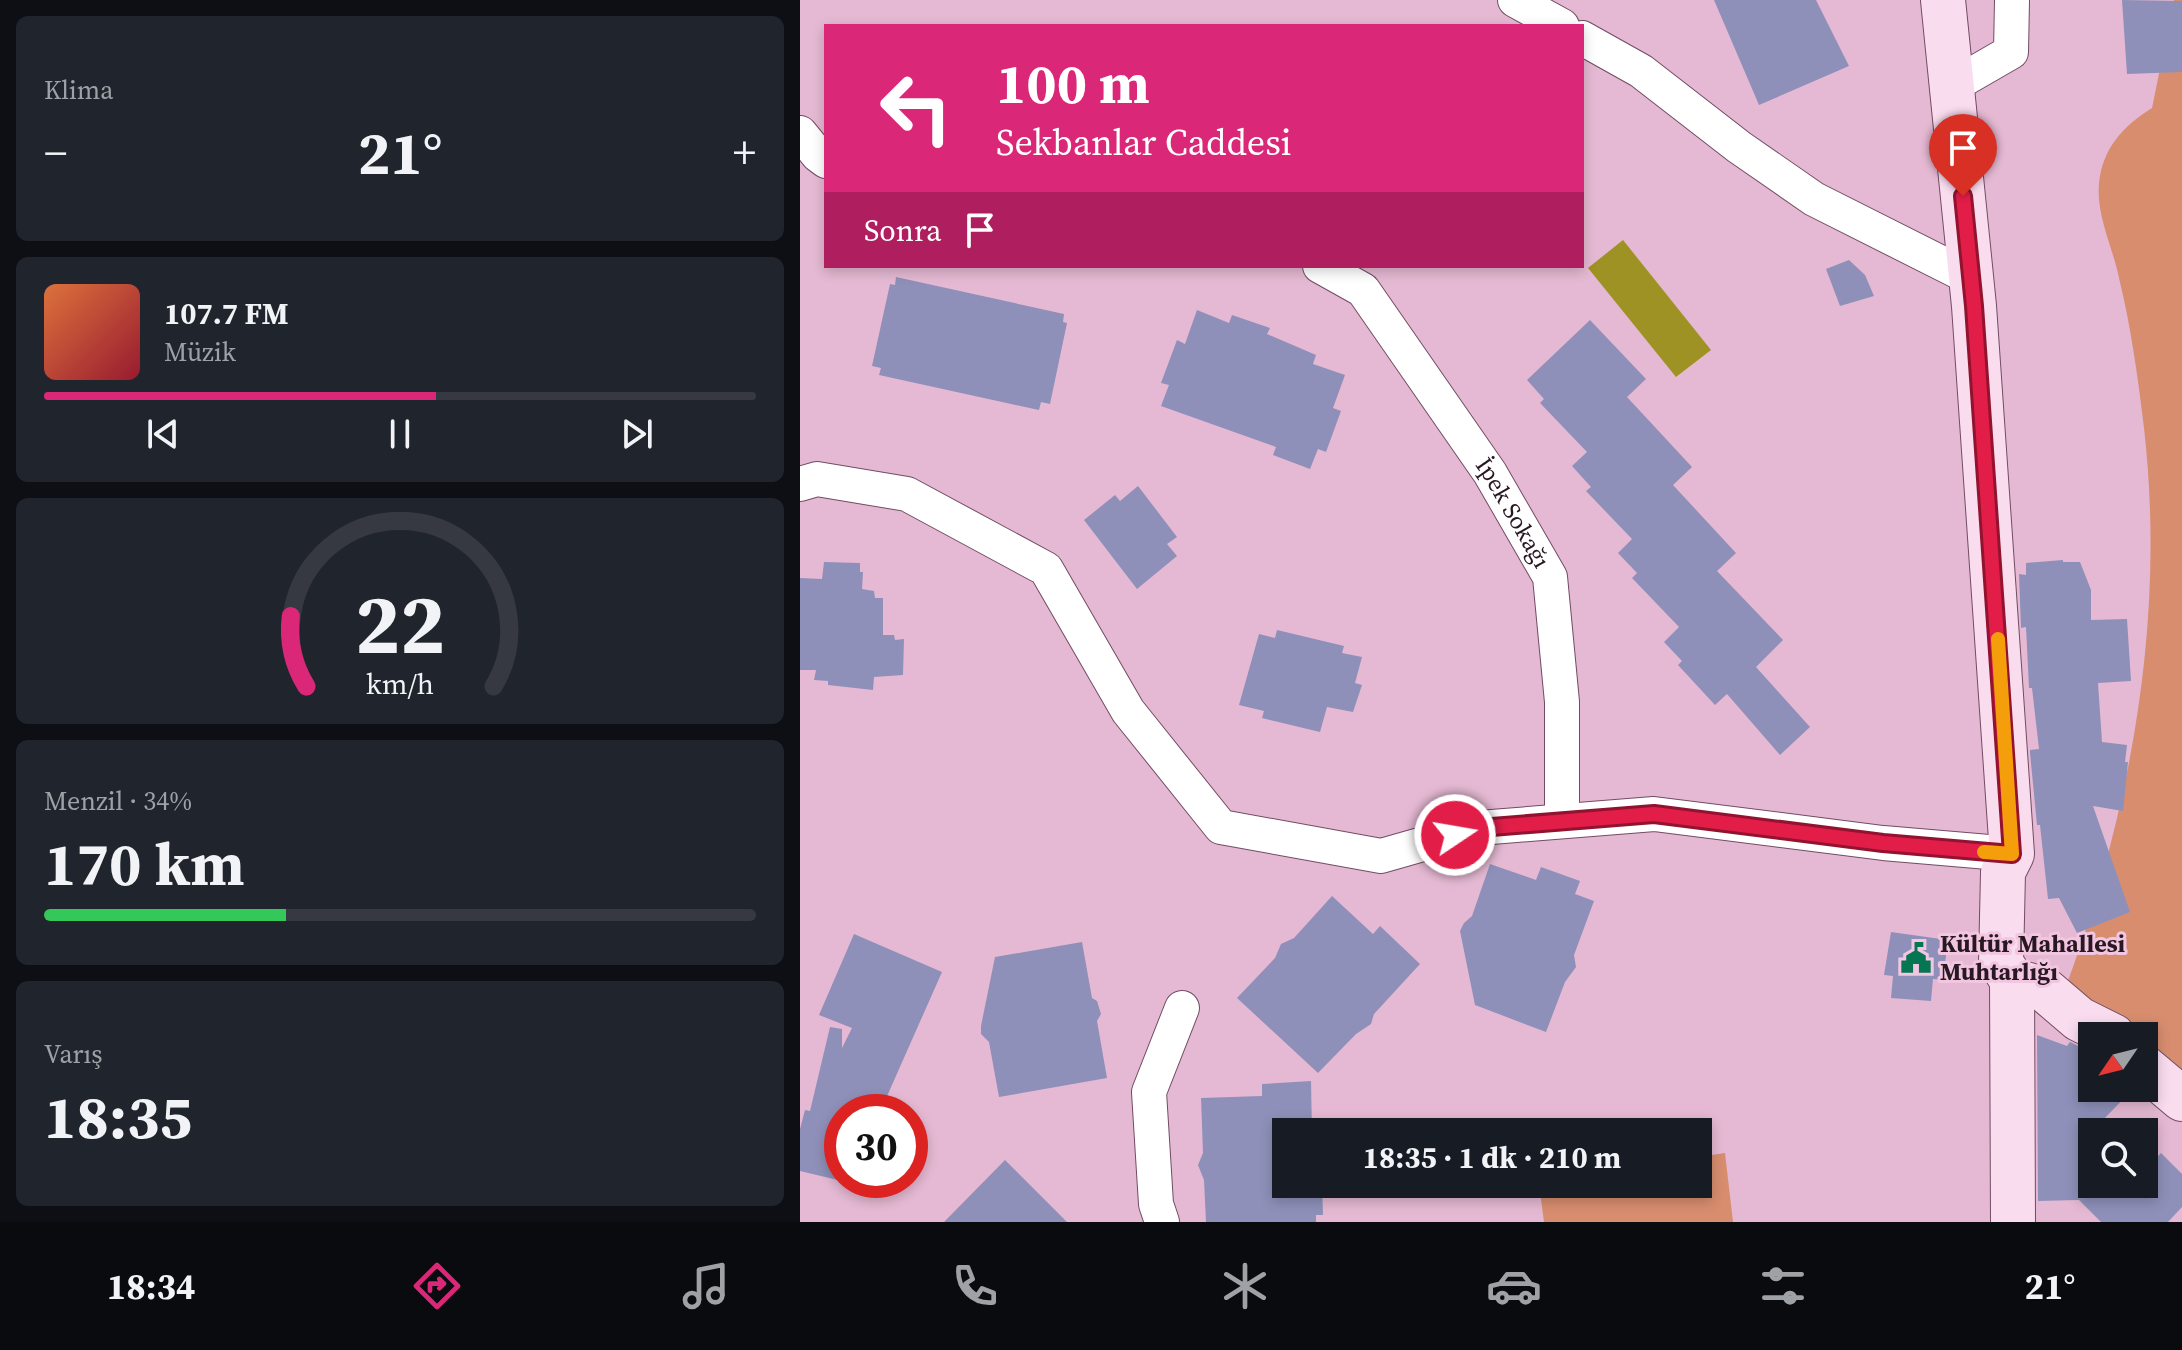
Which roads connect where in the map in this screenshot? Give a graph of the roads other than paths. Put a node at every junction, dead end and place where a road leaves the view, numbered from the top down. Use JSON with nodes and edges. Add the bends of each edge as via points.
{"nodes":[{"id":1,"x":1515,"y":0,"type":"edge"},
{"id":2,"x":1943,"y":0,"type":"edge"},
{"id":3,"x":2012,"y":0,"type":"edge"},
{"id":4,"x":1558,"y":24,"type":"edge"},
{"id":5,"x":1584,"y":39,"type":"edge"},
{"id":6,"x":1952,"y":86,"type":"junction"},
{"id":7,"x":800,"y":133,"type":"edge"},
{"id":8,"x":824,"y":160,"type":"edge"},
{"id":9,"x":1324,"y":268,"type":"edge"},
{"id":10,"x":1971,"y":278,"type":"junction"},
{"id":11,"x":800,"y":484,"type":"edge"},
{"id":12,"x":1562,"y":821,"type":"junction"},
{"id":13,"x":2012,"y":854,"type":"junction"},
{"id":14,"x":2012,"y":980,"type":"junction"},
{"id":15,"x":1182,"y":1008,"type":"dead end"},
{"id":16,"x":2085,"y":1022,"type":"edge"},
{"id":17,"x":2158,"y":1079,"type":"edge"},
{"id":18,"x":2182,"y":1099,"type":"edge"},
{"id":19,"x":1162,"y":1222,"type":"edge"},
{"id":20,"x":2013,"y":1222,"type":"edge"}],
"edges":[{"from":1,"to":4,"type":"street"},
{"from":2,"to":6,"type":"street"},
{"from":3,"to":6,"type":"street","via":[[2011,52]]},
{"from":5,"to":10,"type":"street","via":[[1641,71],[1814,199]]},
{"from":6,"to":10,"type":"street"},
{"from":7,"to":8,"type":"street"},
{"from":9,"to":12,"type":"street","name":"İpek Sokağı","via":[[1363,290],[1490,473],[1550,577],[1562,702]]},
{"from":10,"to":13,"type":"street"},
{"from":11,"to":12,"type":"street","via":[[817,479],[907,494],[1046,569],[1128,711],[1221,827],[1381,856],[1479,828]]},
{"from":12,"to":13,"type":"street","via":[[1654,814]]},
{"from":13,"to":14,"type":"street","via":[[2003,872],[2001,963]]},
{"from":14,"to":16,"type":"street","via":[[2045,990]]},
{"from":14,"to":20,"type":"street"},
{"from":15,"to":19,"type":"street","via":[[1149,1092],[1156,1204]]},
{"from":17,"to":18,"type":"street"}]}
